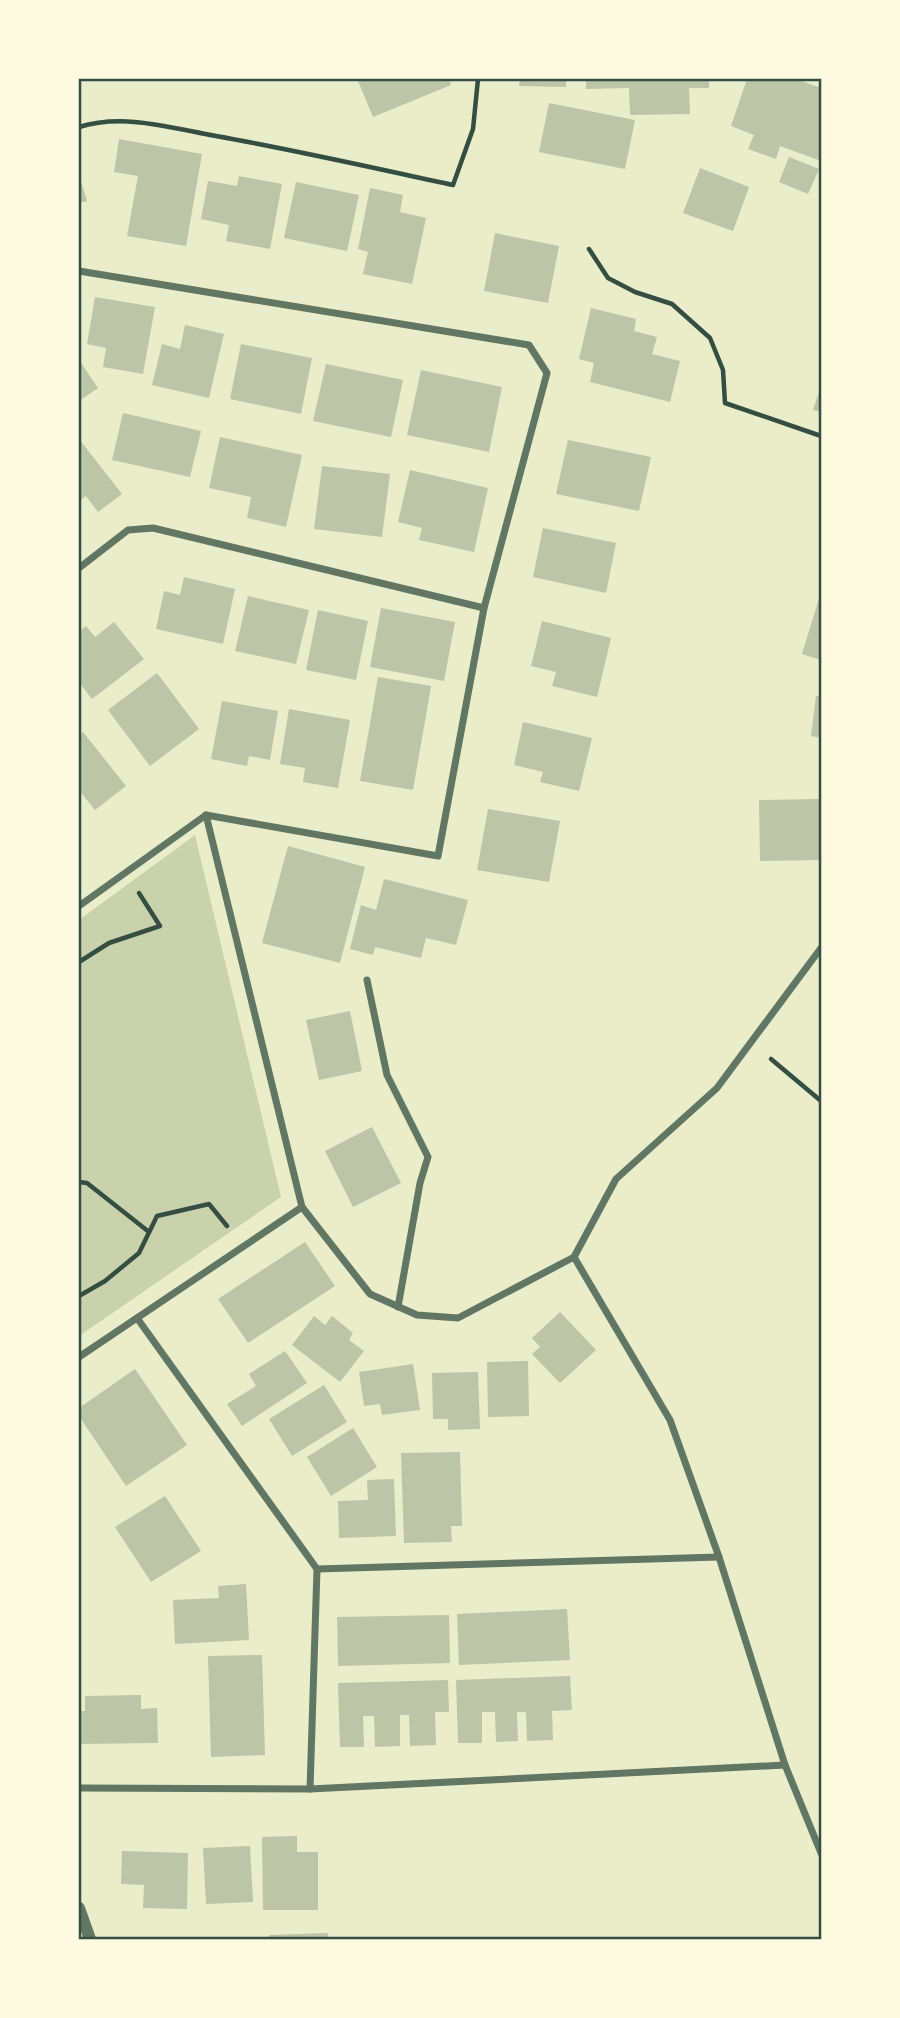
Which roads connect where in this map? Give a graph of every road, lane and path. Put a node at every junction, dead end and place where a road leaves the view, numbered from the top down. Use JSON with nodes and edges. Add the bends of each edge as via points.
{"nodes":[{"id":1,"x":478,"y":79,"type":"edge"},
{"id":2,"x":79,"y":127,"type":"edge"},
{"id":3,"x":589,"y":249,"type":"dead end"},
{"id":4,"x":79,"y":271,"type":"edge"},
{"id":5,"x":821,"y":436,"type":"edge"},
{"id":6,"x":79,"y":568,"type":"edge"},
{"id":7,"x":484,"y":608,"type":"junction"},
{"id":8,"x":206,"y":815,"type":"junction"},
{"id":9,"x":126,"y":872,"type":"junction"},
{"id":10,"x":79,"y":906,"type":"edge"},
{"id":11,"x":821,"y":948,"type":"edge"},
{"id":12,"x":79,"y":962,"type":"edge"},
{"id":13,"x":368,"y":980,"type":"dead end"},
{"id":14,"x":750,"y":1042,"type":"junction"},
{"id":15,"x":821,"y":1101,"type":"edge"},
{"id":16,"x":79,"y":1182,"type":"edge"},
{"id":17,"x":302,"y":1207,"type":"junction"},
{"id":18,"x":149,"y":1232,"type":"junction"},
{"id":19,"x":244,"y":1247,"type":"junction"},
{"id":20,"x":574,"y":1257,"type":"junction"},
{"id":21,"x":79,"y":1296,"type":"edge"},
{"id":22,"x":398,"y":1307,"type":"junction"},
{"id":23,"x":137,"y":1318,"type":"junction"},
{"id":24,"x":79,"y":1357,"type":"edge"},
{"id":25,"x":719,"y":1557,"type":"junction"},
{"id":26,"x":317,"y":1569,"type":"junction"},
{"id":27,"x":785,"y":1765,"type":"junction"},
{"id":28,"x":79,"y":1788,"type":"edge"},
{"id":29,"x":310,"y":1788,"type":"junction"},
{"id":30,"x":821,"y":1853,"type":"edge"},
{"id":31,"x":79,"y":1908,"type":"edge"},
{"id":32,"x":90,"y":1939,"type":"edge"}],
"edges":[{"from":1,"to":2,"type":"path","via":[[473,129],[453,185],[128,120]]},
{"from":3,"to":5,"type":"path","via":[[608,278],[672,304],[709,338],[723,370],[726,403]]},
{"from":4,"to":7,"type":"street","via":[[529,345],[547,373]]},
{"from":6,"to":7,"type":"street","via":[[128,530],[153,528]]},
{"from":7,"to":8,"type":"street","via":[[438,856]]},
{"from":8,"to":9,"type":"street"},
{"from":8,"to":17,"type":"street"},
{"from":9,"to":10,"type":"street"},
{"from":9,"to":12,"type":"path","via":[[160,926],[108,943]]},
{"from":11,"to":14,"type":"street"},
{"from":13,"to":22,"type":"street","via":[[387,1075],[428,1157],[419,1183]]},
{"from":14,"to":15,"type":"path"},
{"from":14,"to":20,"type":"street","via":[[717,1088],[616,1180]]},
{"from":16,"to":18,"type":"path","via":[[87,1183]]},
{"from":17,"to":19,"type":"street"},
{"from":17,"to":22,"type":"street","via":[[370,1294]]},
{"from":18,"to":19,"type":"path","via":[[157,1216],[209,1203]]},
{"from":18,"to":21,"type":"path","via":[[139,1253]]},
{"from":19,"to":23,"type":"street"},
{"from":20,"to":22,"type":"street","via":[[458,1318],[417,1315]]},
{"from":20,"to":25,"type":"street","via":[[670,1420]]},
{"from":23,"to":24,"type":"street"},
{"from":23,"to":26,"type":"street"},
{"from":25,"to":26,"type":"street"},
{"from":25,"to":27,"type":"street"},
{"from":26,"to":29,"type":"street"},
{"from":27,"to":29,"type":"street"},
{"from":27,"to":30,"type":"street"},
{"from":28,"to":29,"type":"street"},
{"from":31,"to":32,"type":"street"}]}
